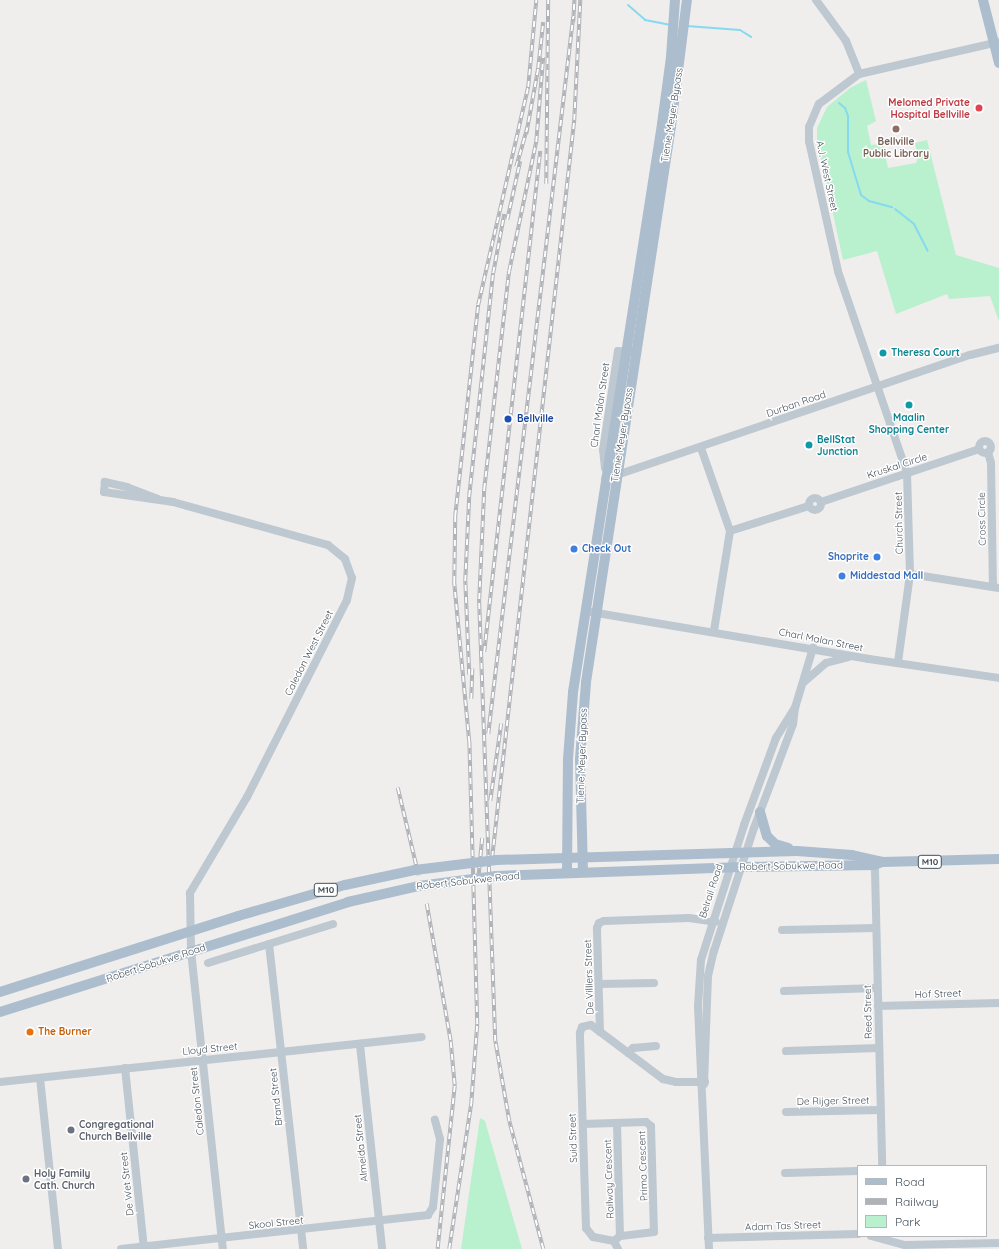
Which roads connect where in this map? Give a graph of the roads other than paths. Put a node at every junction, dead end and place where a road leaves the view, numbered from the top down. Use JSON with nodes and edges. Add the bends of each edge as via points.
{"nodes":[{"id":1,"x":675,"y":0,"type":"edge"},
{"id":2,"x":687,"y":0,"type":"edge"},
{"id":3,"x":816,"y":0,"type":"edge"},
{"id":4,"x":983,"y":0,"type":"edge"},
{"id":5,"x":997,"y":42,"type":"edge"},
{"id":6,"x":999,"y":63,"type":"edge"},
{"id":7,"x":859,"y":74,"type":"junction"},
{"id":8,"x":666,"y":125,"type":"junction"},
{"id":9,"x":998,"y":349,"type":"edge"},
{"id":10,"x":878,"y":387,"type":"junction"},
{"id":11,"x":701,"y":448,"type":"junction"},
{"id":12,"x":988,"y":452,"type":"joint"},
{"id":13,"x":907,"y":473,"type":"junction"},
{"id":14,"x":615,"y":476,"type":"junction"},
{"id":15,"x":604,"y":478,"type":"junction"},
{"id":16,"x":158,"y":499,"type":"junction"},
{"id":17,"x":730,"y":531,"type":"junction"},
{"id":18,"x":910,"y":574,"type":"junction"},
{"id":19,"x":996,"y":587,"type":"edge"},
{"id":20,"x":592,"y":612,"type":"junction"},
{"id":21,"x":714,"y":631,"type":"junction"},
{"id":22,"x":813,"y":648,"type":"junction"},
{"id":23,"x":853,"y":656,"type":"junction"},
{"id":24,"x":898,"y":662,"type":"junction"},
{"id":25,"x":999,"y":678,"type":"edge"},
{"id":26,"x":803,"y":683,"type":"junction"},
{"id":27,"x":795,"y":708,"type":"junction"},
{"id":28,"x":760,"y":812,"type":"junction"},
{"id":29,"x":797,"y":850,"type":"junction"},
{"id":30,"x":746,"y":851,"type":"junction"},
{"id":31,"x":734,"y":852,"type":"junction"},
{"id":32,"x":566,"y":856,"type":"junction"},
{"id":33,"x":582,"y":856,"type":"junction"},
{"id":34,"x":997,"y":857,"type":"edge"},
{"id":35,"x":876,"y":862,"type":"junction"},
{"id":36,"x":729,"y":867,"type":"junction"},
{"id":37,"x":742,"y":867,"type":"junction"},
{"id":38,"x":567,"y":872,"type":"junction"},
{"id":39,"x":583,"y":872,"type":"junction"},
{"id":40,"x":712,"y":921,"type":"junction"},
{"id":41,"x":723,"y":923,"type":"junction"},
{"id":42,"x":333,"y":924,"type":"dead end"},
{"id":43,"x":876,"y":928,"type":"junction"},
{"id":44,"x":192,"y":930,"type":"junction"},
{"id":45,"x":782,"y":930,"type":"dead end"},
{"id":46,"x":269,"y":944,"type":"junction"},
{"id":47,"x":191,"y":951,"type":"junction"},
{"id":48,"x":208,"y":963,"type":"dead end"},
{"id":49,"x":654,"y":983,"type":"dead end"},
{"id":50,"x":599,"y":984,"type":"junction"},
{"id":51,"x":877,"y":988,"type":"junction"},
{"id":52,"x":784,"y":991,"type":"dead end"},
{"id":53,"x":0,"y":992,"type":"edge"},
{"id":54,"x":999,"y":1002,"type":"edge"},
{"id":55,"x":878,"y":1006,"type":"junction"},
{"id":56,"x":0,"y":1012,"type":"edge"},
{"id":57,"x":600,"y":1032,"type":"junction"},
{"id":58,"x":422,"y":1037,"type":"dead end"},
{"id":59,"x":360,"y":1045,"type":"junction"},
{"id":60,"x":656,"y":1046,"type":"dead end"},
{"id":61,"x":879,"y":1048,"type":"junction"},
{"id":62,"x":786,"y":1051,"type":"dead end"},
{"id":63,"x":281,"y":1053,"type":"junction"},
{"id":64,"x":628,"y":1053,"type":"junction"},
{"id":65,"x":202,"y":1060,"type":"junction"},
{"id":66,"x":125,"y":1068,"type":"junction"},
{"id":67,"x":40,"y":1078,"type":"junction"},
{"id":68,"x":0,"y":1082,"type":"edge"},
{"id":69,"x":703,"y":1082,"type":"junction"},
{"id":70,"x":880,"y":1110,"type":"junction"},
{"id":71,"x":786,"y":1112,"type":"dead end"},
{"id":72,"x":435,"y":1120,"type":"dead end"},
{"id":73,"x":617,"y":1123,"type":"junction"},
{"id":74,"x":583,"y":1124,"type":"junction"},
{"id":75,"x":882,"y":1165,"type":"edge"},
{"id":76,"x":857,"y":1171,"type":"edge"},
{"id":77,"x":785,"y":1173,"type":"dead end"},
{"id":78,"x":379,"y":1221,"type":"junction"},
{"id":79,"x":301,"y":1230,"type":"junction"},
{"id":80,"x":857,"y":1234,"type":"edge"},
{"id":81,"x":221,"y":1238,"type":"junction"},
{"id":82,"x":617,"y":1238,"type":"junction"},
{"id":83,"x":708,"y":1238,"type":"junction"},
{"id":84,"x":883,"y":1238,"type":"edge"},
{"id":85,"x":999,"y":1243,"type":"edge"},
{"id":86,"x":144,"y":1248,"type":"edge"},
{"id":87,"x":58,"y":1249,"type":"edge"},
{"id":88,"x":121,"y":1249,"type":"edge"},
{"id":89,"x":222,"y":1249,"type":"edge"},
{"id":90,"x":303,"y":1249,"type":"edge"},
{"id":91,"x":382,"y":1249,"type":"edge"},
{"id":92,"x":618,"y":1249,"type":"edge"},
{"id":93,"x":709,"y":1249,"type":"edge"},
{"id":94,"x":880,"y":1249,"type":"edge"}],
"edges":[{"from":1,"to":8,"type":"main road","name":"Tienie Meyer Bypass"},
{"from":2,"to":8,"type":"main road","name":"Tienie Meyer Bypass","via":[[684,36]]},
{"from":3,"to":7,"type":"street","via":[[846,41]]},
{"from":4,"to":5,"type":"main road"},
{"from":5,"to":6,"type":"main road"},
{"from":5,"to":7,"type":"street","name":"A.J. West Street"},
{"from":7,"to":10,"type":"street","name":"A.J. West Street","via":[[819,104],[811,120],[809,137],[838,271]]},
{"from":8,"to":32,"type":"main road","name":"Tienie Meyer Bypass","bridge":true,"via":[[573,692],[568,759]]},
{"from":8,"to":33,"type":"main road","name":"Tienie Meyer Bypass","bridge":true,"via":[[580,726]]},
{"from":9,"to":10,"type":"street","name":"Durban Road","via":[[970,355]]},
{"from":10,"to":11,"type":"street","name":"Durban Road"},
{"from":10,"to":13,"type":"street","name":"Church Street"},
{"from":11,"to":14,"type":"street","name":"Durban Road"},
{"from":11,"to":17,"type":"street"},
{"from":12,"to":13,"type":"street","name":"Kruskal Circle","via":[[991,448],[988,442],[981,442],[979,449]]},
{"from":12,"to":19,"type":"street","name":"Cross Circle"},
{"from":13,"to":17,"type":"street","name":"Kruskal Circle","via":[[821,502],[813,497],[809,500],[809,506]]},
{"from":13,"to":18,"type":"street","name":"Church Street"},
{"from":14,"to":15,"type":"street","name":"Durban Road"},
{"from":14,"to":15,"type":"street","name":"Charl Malan Street","via":[[634,354],[620,350],[603,450]]},
{"from":14,"to":20,"type":"street","name":"Charl Malan Street"},
{"from":15,"to":20,"type":"street","name":"Charl Malan Street","via":[[584,611]]},
{"from":16,"to":16,"type":"street","via":[[127,487],[105,482],[104,492],[126,497]]},
{"from":16,"to":44,"type":"street","name":"Caledon West Street","via":[[328,545],[345,559],[352,578],[350,593],[247,798],[193,886],[189,902]]},
{"from":17,"to":21,"type":"street"},
{"from":18,"to":19,"type":"street"},
{"from":18,"to":24,"type":"street","name":"Church Street"},
{"from":20,"to":21,"type":"street","name":"Charl Malan Street"},
{"from":21,"to":22,"type":"street","name":"Charl Malan Street"},
{"from":22,"to":23,"type":"street","name":"Charl Malan Street"},
{"from":22,"to":26,"type":"street","name":"Belrail Road"},
{"from":23,"to":24,"type":"street","name":"Charl Malan Street"},
{"from":23,"to":26,"type":"street","via":[[826,663]]},
{"from":24,"to":25,"type":"street","name":"Charl Malan Street"},
{"from":26,"to":27,"type":"street","name":"Belrail Road"},
{"from":27,"to":28,"type":"street","name":"Belrail Road","via":[[793,724]]},
{"from":27,"to":31,"type":"street","name":"Belrail Road","via":[[776,738]]},
{"from":28,"to":29,"type":"main road","via":[[764,830],[771,841]]},
{"from":28,"to":30,"type":"street","name":"Belrail Road"},
{"from":29,"to":30,"type":"main road","name":"Robert Sobukwe Road","number":"M10"},
{"from":29,"to":35,"type":"main road","name":"Robert Sobukwe Road","number":"M10","via":[[818,851]]},
{"from":30,"to":31,"type":"main road","name":"Robert Sobukwe Road","number":"M10"},
{"from":30,"to":37,"type":"street","name":"Belrail Road"},
{"from":31,"to":33,"type":"main road","name":"Robert Sobukwe Road","number":"M10"},
{"from":31,"to":36,"type":"street","name":"Belrail Road"},
{"from":32,"to":33,"type":"main road","name":"Robert Sobukwe Road","number":"M10"},
{"from":32,"to":38,"type":"main road","name":"Tienie Meyer Bypass"},
{"from":32,"to":44,"type":"main road","name":"Robert Sobukwe Road","number":"M10","bridge":true,"via":[[496,860],[415,870],[345,884]]},
{"from":33,"to":39,"type":"main road","name":"Tienie Meyer Bypass"},
{"from":34,"to":35,"type":"main road","name":"Robert Sobukwe Road","number":"M10","via":[[947,862]]},
{"from":35,"to":37,"type":"main road","name":"Robert Sobukwe Road","number":"M10"},
{"from":35,"to":43,"type":"street","name":"Reed Street"},
{"from":36,"to":37,"type":"main road","name":"Robert Sobukwe Road","number":"M10"},
{"from":36,"to":39,"type":"main road","name":"Robert Sobukwe Road","number":"M10"},
{"from":36,"to":40,"type":"street","name":"Belrail Road"},
{"from":37,"to":41,"type":"street","name":"Belrail Road"},
{"from":38,"to":39,"type":"main road","name":"Robert Sobukwe Road","number":"M10"},
{"from":38,"to":47,"type":"main road","name":"Robert Sobukwe Road","number":"M10","bridge":true,"via":[[496,876],[419,886],[354,901]]},
{"from":40,"to":41,"type":"street"},
{"from":40,"to":50,"type":"street","name":"De Villiers Street","via":[[600,922],[597,928]]},
{"from":40,"to":69,"type":"street","name":"Belrail Road","via":[[701,960],[698,990]]},
{"from":41,"to":69,"type":"street","name":"Belrail Road","via":[[708,976]]},
{"from":42,"to":46,"type":"street"},
{"from":43,"to":45,"type":"street"},
{"from":43,"to":51,"type":"street","name":"Reed Street"},
{"from":44,"to":47,"type":"street","name":"Caledon West Street"},
{"from":44,"to":53,"type":"main road","name":"Robert Sobukwe Road","number":"M10"},
{"from":46,"to":48,"type":"street"},
{"from":46,"to":63,"type":"street","name":"Brand Street"},
{"from":47,"to":56,"type":"main road","name":"Robert Sobukwe Road","number":"M10"},
{"from":47,"to":65,"type":"street","name":"Caledon Street"},
{"from":49,"to":50,"type":"street"},
{"from":50,"to":57,"type":"street","name":"De Villiers Street"},
{"from":51,"to":52,"type":"street"},
{"from":51,"to":55,"type":"street","name":"Reed Street"},
{"from":54,"to":55,"type":"street","name":"Hof Street"},
{"from":55,"to":61,"type":"street","name":"Reed Street"},
{"from":57,"to":64,"type":"street"},
{"from":57,"to":74,"type":"street","name":"Suid Street","via":[[589,1024],[583,1026],[580,1033]]},
{"from":58,"to":59,"type":"street","name":"Lloyd Street"},
{"from":59,"to":63,"type":"street","name":"Lloyd Street"},
{"from":59,"to":78,"type":"street","name":"Almeida Street"},
{"from":60,"to":64,"type":"street","via":[[633,1048]]},
{"from":61,"to":62,"type":"street"},
{"from":61,"to":70,"type":"street","name":"Reed Street"},
{"from":63,"to":65,"type":"street","name":"Lloyd Street"},
{"from":63,"to":79,"type":"street","name":"Brand Street"},
{"from":64,"to":69,"type":"street","via":[[663,1079],[676,1082]]},
{"from":65,"to":66,"type":"street","name":"Lloyd Street"},
{"from":65,"to":81,"type":"street","name":"Caledon Street"},
{"from":66,"to":67,"type":"street","name":"Lloyd Street"},
{"from":66,"to":86,"type":"street","name":"De Wet Street"},
{"from":67,"to":68,"type":"street","name":"Lloyd Street"},
{"from":67,"to":87,"type":"street"},
{"from":69,"to":83,"type":"street","name":"Belrail Road"},
{"from":70,"to":71,"type":"street","name":"De Rijger Street"},
{"from":70,"to":75,"type":"street","name":"Reed Street"},
{"from":72,"to":78,"type":"street","name":"Skool Street","via":[[440,1139],[428,1215]]},
{"from":73,"to":74,"type":"street","name":"Prima Crescent"},
{"from":73,"to":82,"type":"street","name":"Railway Crescent"},
{"from":73,"to":82,"type":"street","name":"Prima Crescent","via":[[646,1122],[651,1126],[655,1227],[651,1234]]},
{"from":74,"to":82,"type":"street","name":"Suid Street","via":[[586,1228],[592,1237]]},
{"from":76,"to":77,"type":"street"},
{"from":78,"to":79,"type":"street","name":"Skool Street"},
{"from":78,"to":91,"type":"street","name":"Almeida Street"},
{"from":79,"to":81,"type":"street","name":"Skool Street"},
{"from":79,"to":90,"type":"street","name":"Brand Street"},
{"from":80,"to":83,"type":"street","name":"Adam Tas Street"},
{"from":81,"to":86,"type":"street","name":"Skool Street"},
{"from":81,"to":89,"type":"street","name":"Caledon Street"},
{"from":82,"to":92,"type":"street"},
{"from":83,"to":93,"type":"street","name":"Belrail Road"},
{"from":84,"to":85,"type":"street","via":[[905,1245]]},
{"from":84,"to":94,"type":"street"},
{"from":86,"to":88,"type":"street","name":"Skool Street"}]}
